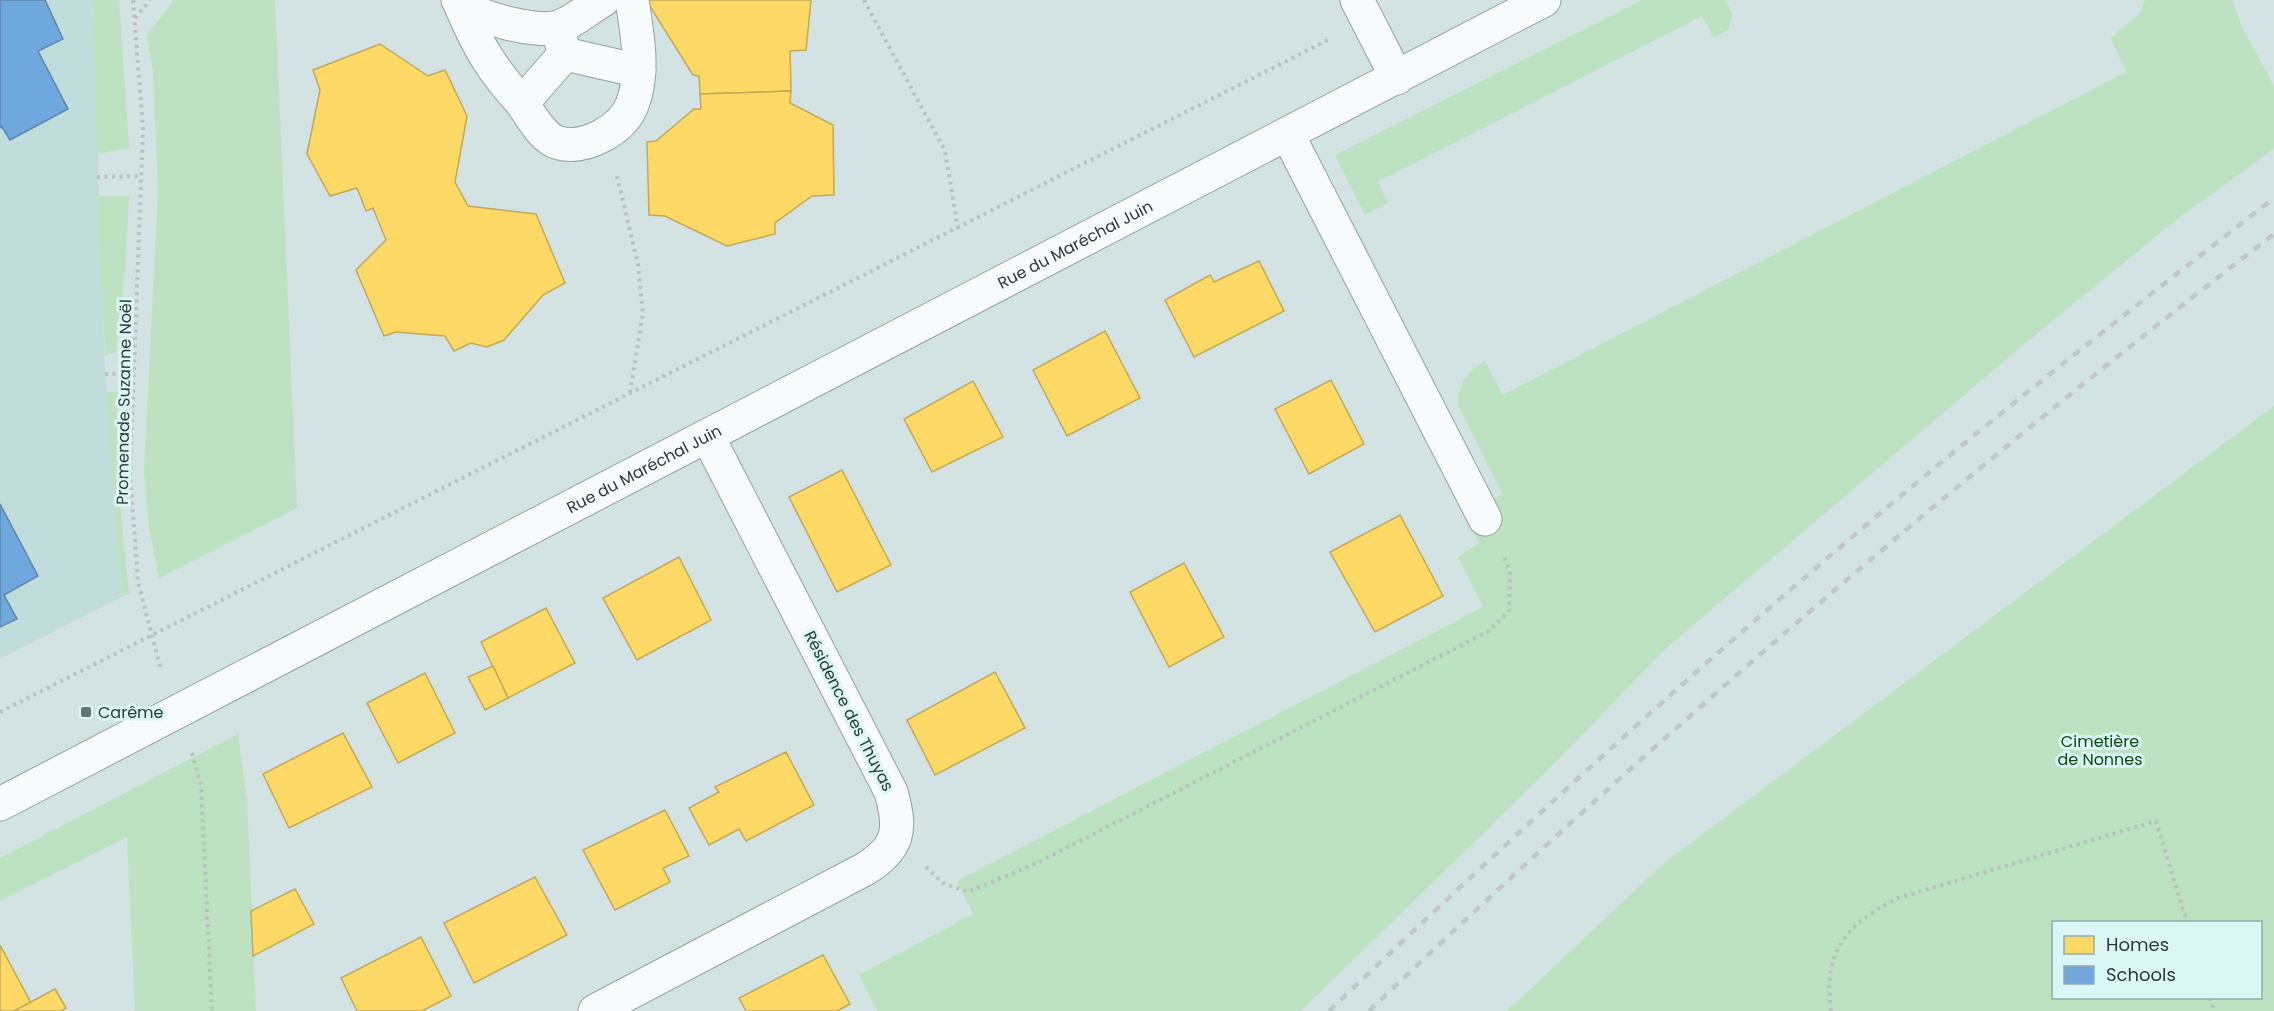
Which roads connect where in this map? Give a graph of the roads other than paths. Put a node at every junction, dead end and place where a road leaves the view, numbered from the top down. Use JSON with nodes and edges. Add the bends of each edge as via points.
{"nodes":[{"id":1,"x":603,"y":0,"type":"edge"},
{"id":2,"x":632,"y":0,"type":"edge"},
{"id":3,"x":1544,"y":0,"type":"edge"},
{"id":4,"x":460,"y":3,"type":"edge"},
{"id":5,"x":1362,"y":10,"type":"edge"},
{"id":6,"x":561,"y":41,"type":"junction"},
{"id":7,"x":639,"y":70,"type":"junction"},
{"id":8,"x":1397,"y":78,"type":"junction"},
{"id":9,"x":522,"y":103,"type":"junction"},
{"id":10,"x":1288,"y":135,"type":"junction"},
{"id":11,"x":708,"y":437,"type":"junction"},
{"id":12,"x":1485,"y":519,"type":"road end"},
{"id":13,"x":0,"y":804,"type":"edge"},
{"id":14,"x":595,"y":1011,"type":"edge"}],
"edges":[{"from":1,"to":6,"type":"street"},
{"from":2,"to":7,"type":"street"},
{"from":3,"to":8,"type":"street","name":"Rue du Maréchal Juin"},
{"from":4,"to":6,"type":"street","via":[[501,23]]},
{"from":4,"to":9,"type":"street","via":[[477,45]]},
{"from":5,"to":8,"type":"street"},
{"from":6,"to":7,"type":"street"},
{"from":6,"to":9,"type":"street"},
{"from":7,"to":9,"type":"street","via":[[632,106],[612,129],[587,143],[558,143],[540,129]]},
{"from":8,"to":10,"type":"street","name":"Rue du Maréchal Juin"},
{"from":10,"to":11,"type":"street","name":"Rue du Maréchal Juin"},
{"from":10,"to":12,"type":"street"},
{"from":11,"to":13,"type":"street","name":"Rue du Maréchal Juin"},
{"from":11,"to":14,"type":"street","name":"Résidence des Thuyas","via":[[891,792],[898,814],[896,838],[885,857],[865,869]]}]}
